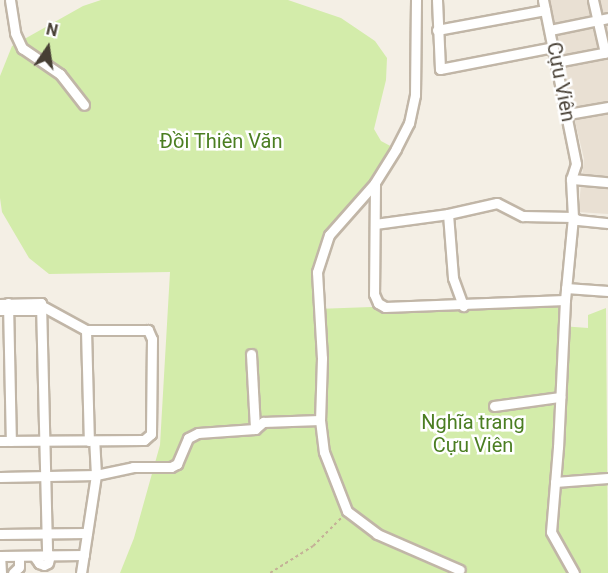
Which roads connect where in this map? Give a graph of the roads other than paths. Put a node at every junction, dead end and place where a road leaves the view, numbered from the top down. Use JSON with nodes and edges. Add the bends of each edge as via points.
{"nodes":[{"id":1,"x":9,"y":0,"type":"edge"},
{"id":2,"x":416,"y":0,"type":"edge"},
{"id":3,"x":437,"y":0,"type":"edge"},
{"id":4,"x":593,"y":0,"type":"edge"},
{"id":5,"x":544,"y":5,"type":"edge"},
{"id":6,"x":608,"y":18,"type":"edge"},
{"id":7,"x":597,"y":20,"type":"junction"},
{"id":8,"x":437,"y":30,"type":"junction"},
{"id":9,"x":550,"y":30,"type":"junction"},
{"id":10,"x":553,"y":47,"type":"junction"},
{"id":11,"x":607,"y":52,"type":"edge"},
{"id":12,"x":556,"y":62,"type":"junction"},
{"id":13,"x":84,"y":105,"type":"dead end"},
{"id":14,"x":608,"y":107,"type":"edge"},
{"id":15,"x":568,"y":114,"type":"junction"},
{"id":16,"x":571,"y":179,"type":"junction"},
{"id":17,"x":608,"y":182,"type":"edge"},
{"id":18,"x":375,"y":183,"type":"junction"},
{"id":19,"x":448,"y":214,"type":"junction"},
{"id":20,"x":573,"y":217,"type":"junction"},
{"id":21,"x":608,"y":223,"type":"edge"},
{"id":22,"x":375,"y":224,"type":"junction"},
{"id":23,"x":566,"y":288,"type":"junction"},
{"id":24,"x":608,"y":291,"type":"edge"},
{"id":25,"x":565,"y":300,"type":"junction"},
{"id":26,"x":42,"y":306,"type":"junction"},
{"id":27,"x":463,"y":306,"type":"junction"},
{"id":28,"x":4,"y":307,"type":"edge"},
{"id":29,"x":86,"y":330,"type":"junction"},
{"id":30,"x":251,"y":354,"type":"dead end"},
{"id":31,"x":560,"y":397,"type":"junction"},
{"id":32,"x":494,"y":406,"type":"dead end"},
{"id":33,"x":320,"y":420,"type":"junction"},
{"id":34,"x":255,"y":429,"type":"junction"},
{"id":35,"x":0,"y":441,"type":"edge"},
{"id":36,"x":11,"y":441,"type":"junction"},
{"id":37,"x":44,"y":441,"type":"junction"},
{"id":38,"x":91,"y":441,"type":"junction"},
{"id":39,"x":96,"y":476,"type":"junction"},
{"id":40,"x":0,"y":477,"type":"edge"},
{"id":41,"x":44,"y":477,"type":"junction"},
{"id":42,"x":608,"y":478,"type":"edge"},
{"id":43,"x":555,"y":482,"type":"junction"},
{"id":44,"x":45,"y":533,"type":"junction"},
{"id":45,"x":87,"y":533,"type":"junction"},
{"id":46,"x":0,"y":534,"type":"edge"},
{"id":47,"x":48,"y":555,"type":"junction"},
{"id":48,"x":84,"y":555,"type":"junction"},
{"id":49,"x":19,"y":556,"type":"junction"},
{"id":50,"x":460,"y":570,"type":"dead end"},
{"id":51,"x":1,"y":573,"type":"edge"},
{"id":52,"x":13,"y":573,"type":"edge"},
{"id":53,"x":81,"y":573,"type":"edge"},
{"id":54,"x":574,"y":573,"type":"edge"}],
"edges":[{"from":1,"to":13,"type":"street","via":[[22,48],[60,74]]},
{"from":2,"to":18,"type":"street","via":[[413,109],[405,133]]},
{"from":3,"to":8,"type":"street"},
{"from":4,"to":7,"type":"street"},
{"from":5,"to":8,"type":"street"},
{"from":5,"to":9,"type":"street","name":"Cựu Viên"},
{"from":6,"to":7,"type":"street"},
{"from":7,"to":9,"type":"street"},
{"from":7,"to":11,"type":"street"},
{"from":8,"to":10,"type":"street","via":[[438,67],[443,70]]},
{"from":9,"to":10,"type":"street","name":"Cựu Viên"},
{"from":10,"to":12,"type":"street","name":"Cựu Viên"},
{"from":11,"to":12,"type":"street"},
{"from":12,"to":15,"type":"street","name":"Cựu Viên"},
{"from":14,"to":15,"type":"street"},
{"from":15,"to":16,"type":"street","name":"Cựu Viên","via":[[576,164]]},
{"from":16,"to":17,"type":"street"},
{"from":16,"to":20,"type":"street"},
{"from":18,"to":22,"type":"street"},
{"from":18,"to":33,"type":"street","via":[[330,235],[317,272],[322,358]]},
{"from":19,"to":20,"type":"street","via":[[497,202],[523,216]]},
{"from":19,"to":22,"type":"street"},
{"from":19,"to":27,"type":"street","via":[[453,278]]},
{"from":20,"to":21,"type":"street"},
{"from":20,"to":23,"type":"street"},
{"from":22,"to":27,"type":"street","via":[[374,294],[378,303],[385,307]]},
{"from":23,"to":24,"type":"street"},
{"from":23,"to":25,"type":"street"},
{"from":25,"to":27,"type":"street"},
{"from":25,"to":31,"type":"street"},
{"from":26,"to":28,"type":"street"},
{"from":26,"to":29,"type":"street"},
{"from":26,"to":37,"type":"street"},
{"from":28,"to":36,"type":"street"},
{"from":29,"to":38,"type":"street"},
{"from":29,"to":38,"type":"street","via":[[143,329],[148,330],[152,339],[151,434],[144,440]]},
{"from":30,"to":34,"type":"street"},
{"from":31,"to":32,"type":"street"},
{"from":31,"to":43,"type":"street"},
{"from":33,"to":34,"type":"street","via":[[263,422]]},
{"from":33,"to":50,"type":"street","via":[[324,452],[348,511],[377,534]]},
{"from":34,"to":39,"type":"street","via":[[191,435],[177,464],[171,467],[133,467]]},
{"from":35,"to":36,"type":"street"},
{"from":36,"to":37,"type":"street"},
{"from":37,"to":38,"type":"street"},
{"from":37,"to":41,"type":"street"},
{"from":38,"to":39,"type":"street"},
{"from":39,"to":41,"type":"street"},
{"from":39,"to":45,"type":"street"},
{"from":40,"to":41,"type":"street"},
{"from":41,"to":44,"type":"street"},
{"from":42,"to":43,"type":"street"},
{"from":43,"to":54,"type":"street","via":[[551,532]]},
{"from":44,"to":45,"type":"street"},
{"from":44,"to":46,"type":"street"},
{"from":44,"to":47,"type":"street"},
{"from":45,"to":48,"type":"street"},
{"from":47,"to":48,"type":"street"},
{"from":47,"to":49,"type":"street","via":[[44,565],[34,556]]},
{"from":48,"to":53,"type":"street"},
{"from":49,"to":51,"type":"street","via":[[0,556]]},
{"from":49,"to":52,"type":"street","via":[[19,567]]}]}
